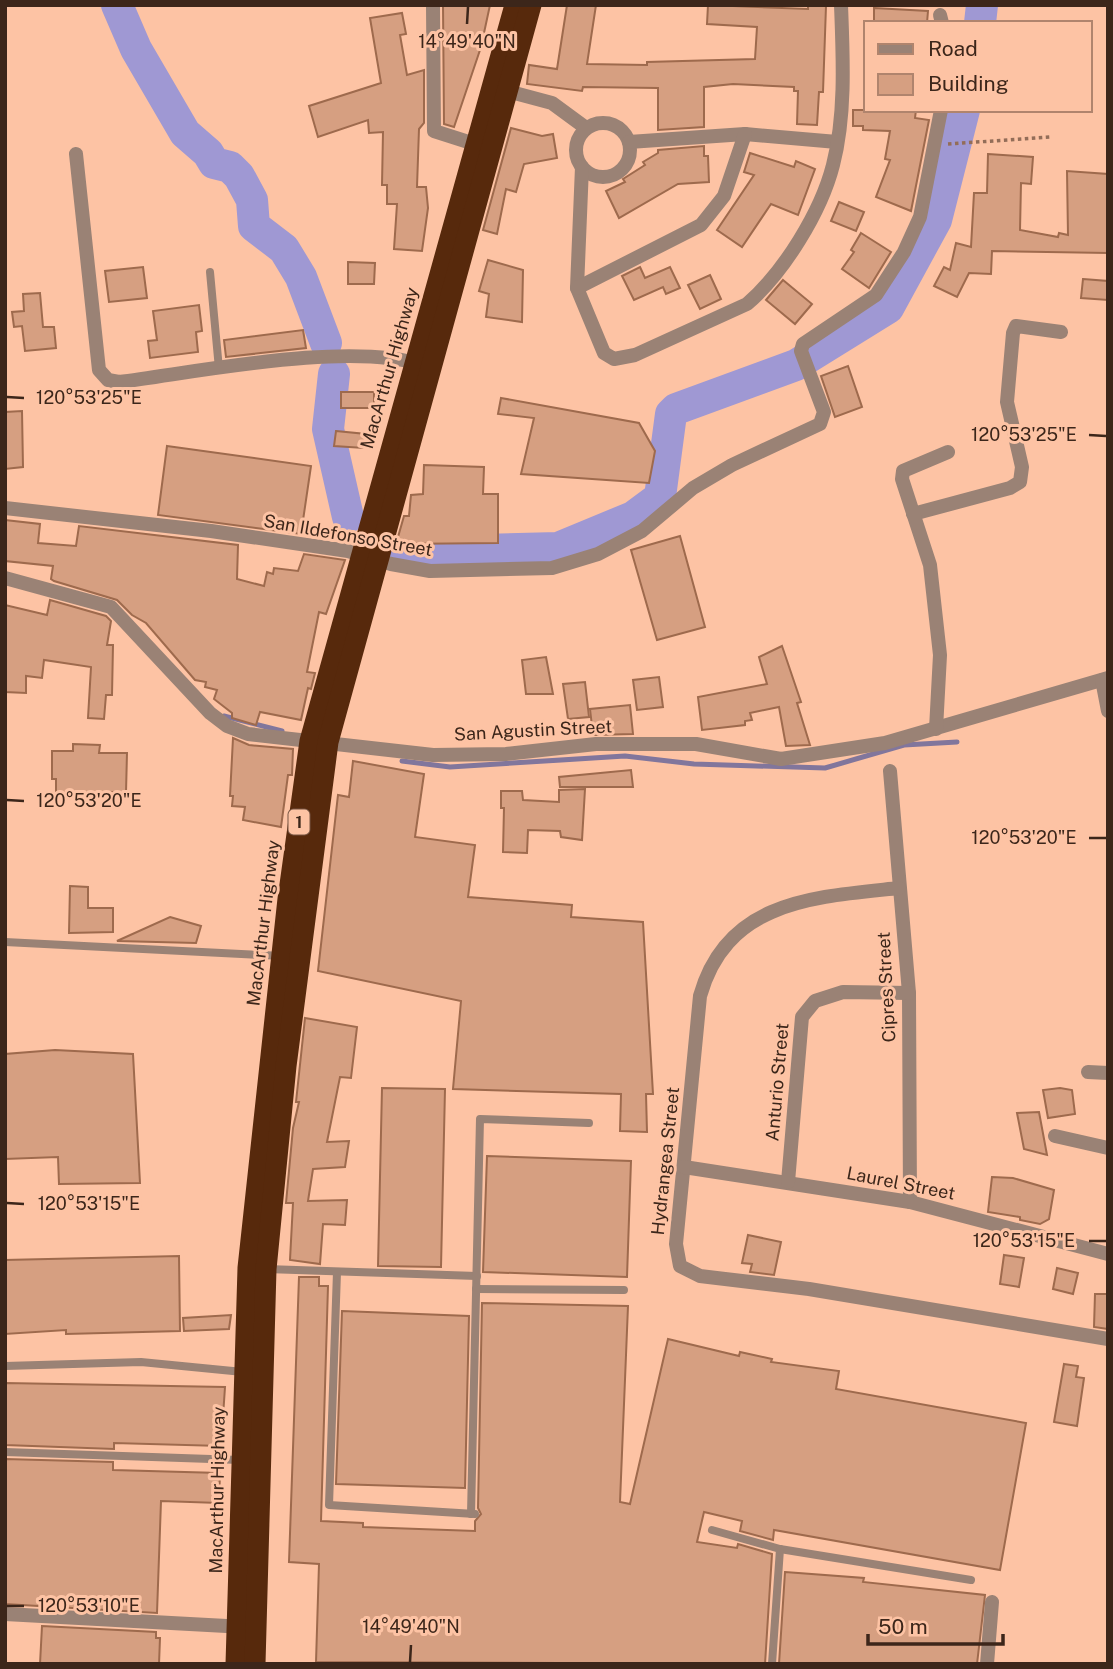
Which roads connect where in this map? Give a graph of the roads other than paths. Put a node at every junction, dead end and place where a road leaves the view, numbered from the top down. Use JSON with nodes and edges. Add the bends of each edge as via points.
{"nodes":[{"id":1,"x":514,"y":5,"type":"edge"},
{"id":2,"x":531,"y":5,"type":"edge"},
{"id":3,"x":841,"y":5,"type":"edge"},
{"id":4,"x":433,"y":6,"type":"edge"},
{"id":5,"x":500,"y":88,"type":"junction"},
{"id":6,"x":941,"y":112,"type":"edge"},
{"id":7,"x":586,"y":128,"type":"junction"},
{"id":8,"x":745,"y":134,"type":"junction"},
{"id":9,"x":629,"y":142,"type":"junction"},
{"id":10,"x":837,"y":142,"type":"junction"},
{"id":11,"x":484,"y":147,"type":"junction"},
{"id":12,"x":76,"y":154,"type":"dead end"},
{"id":13,"x":582,"y":167,"type":"junction"},
{"id":14,"x":210,"y":272,"type":"dead end"},
{"id":15,"x":577,"y":288,"type":"junction"},
{"id":16,"x":1061,"y":332,"type":"dead end"},
{"id":17,"x":422,"y":365,"type":"junction"},
{"id":18,"x":219,"y":369,"type":"junction"},
{"id":19,"x":948,"y":452,"type":"dead end"},
{"id":20,"x":5,"y":508,"type":"edge"},
{"id":21,"x":914,"y":514,"type":"junction"},
{"id":22,"x":370,"y":557,"type":"junction"},
{"id":23,"x":5,"y":578,"type":"edge"},
{"id":24,"x":1105,"y":679,"type":"edge"},
{"id":25,"x":1108,"y":711,"type":"edge"},
{"id":26,"x":936,"y":729,"type":"junction"},
{"id":27,"x":319,"y":741,"type":"junction"},
{"id":28,"x":890,"y":771,"type":"dead end"},
{"id":29,"x":899,"y":888,"type":"junction"},
{"id":30,"x":5,"y":942,"type":"edge"},
{"id":31,"x":290,"y":957,"type":"junction"},
{"id":32,"x":909,"y":993,"type":"junction"},
{"id":33,"x":1087,"y":1072,"type":"dead end"},
{"id":34,"x":1108,"y":1073,"type":"edge"},
{"id":35,"x":589,"y":1123,"type":"dead end"},
{"id":36,"x":1055,"y":1136,"type":"dead end"},
{"id":37,"x":1108,"y":1148,"type":"edge"},
{"id":38,"x":684,"y":1167,"type":"junction"},
{"id":39,"x":788,"y":1182,"type":"junction"},
{"id":40,"x":910,"y":1202,"type":"junction"},
{"id":41,"x":1108,"y":1254,"type":"edge"},
{"id":42,"x":257,"y":1269,"type":"junction"},
{"id":43,"x":337,"y":1272,"type":"junction"},
{"id":44,"x":477,"y":1276,"type":"junction"},
{"id":45,"x":477,"y":1289,"type":"junction"},
{"id":46,"x":624,"y":1290,"type":"dead end"},
{"id":47,"x":1108,"y":1339,"type":"edge"},
{"id":48,"x":5,"y":1366,"type":"edge"},
{"id":49,"x":253,"y":1372,"type":"junction"},
{"id":50,"x":5,"y":1452,"type":"edge"},
{"id":51,"x":250,"y":1461,"type":"junction"},
{"id":52,"x":712,"y":1530,"type":"dead end"},
{"id":53,"x":780,"y":1549,"type":"junction"},
{"id":54,"x":971,"y":1580,"type":"dead end"},
{"id":55,"x":992,"y":1602,"type":"dead end"},
{"id":56,"x":5,"y":1614,"type":"edge"},
{"id":57,"x":246,"y":1627,"type":"junction"},
{"id":58,"x":236,"y":1664,"type":"edge"},
{"id":59,"x":255,"y":1664,"type":"edge"},
{"id":60,"x":772,"y":1664,"type":"edge"},
{"id":61,"x":987,"y":1664,"type":"edge"}],
"edges":[{"from":1,"to":5,"type":"highway","number":"1"},
{"from":2,"to":5,"type":"highway","number":"1"},
{"from":3,"to":10,"type":"street","via":[[843,58]]},
{"from":4,"to":11,"type":"street","via":[[434,131]]},
{"from":5,"to":7,"type":"street","via":[[552,103]]},
{"from":5,"to":11,"type":"highway","number":"1"},
{"from":6,"to":22,"type":"street","name":"San Ildefonso Street","via":[[920,217],[904,252],[876,295],[803,344],[801,355],[824,412],[820,424],[732,464],[693,488],[642,531],[598,554],[552,568],[430,571]]},
{"from":7,"to":9,"type":"street","via":[[604,122],[615,125]]},
{"from":7,"to":13,"type":"street","via":[[576,151]]},
{"from":8,"to":9,"type":"street"},
{"from":8,"to":10,"type":"street"},
{"from":8,"to":15,"type":"street","via":[[724,196],[701,225]]},
{"from":9,"to":13,"type":"street","via":[[629,158],[617,174],[594,176]]},
{"from":10,"to":15,"type":"street","via":[[833,166],[803,235],[747,303],[635,355],[614,359],[604,353]]},
{"from":11,"to":17,"type":"highway","number":"1"},
{"from":12,"to":18,"type":"street","via":[[99,370],[108,380],[119,382]]},
{"from":13,"to":15,"type":"street"},
{"from":14,"to":18,"type":"lane"},
{"from":16,"to":21,"type":"street","via":[[1016,326],[1013,333],[1007,402],[1022,467],[1020,482]]},
{"from":17,"to":18,"type":"street","via":[[318,357]]},
{"from":17,"to":22,"type":"highway","number":"1"},
{"from":19,"to":21,"type":"street","via":[[903,471]]},
{"from":20,"to":22,"type":"street","name":"San Ildefonso Street","via":[[211,531]]},
{"from":21,"to":26,"type":"street","via":[[930,565],[940,654]]},
{"from":22,"to":27,"type":"highway","number":"1"},
{"from":23,"to":27,"type":"street","name":"San Agustin Street","via":[[111,607],[227,726],[248,734]]},
{"from":24,"to":25,"type":"street"},
{"from":24,"to":26,"type":"street","name":"San Agustin Street"},
{"from":26,"to":27,"type":"street","name":"San Agustin Street","via":[[860,749],[781,759],[696,744],[596,744],[506,754],[433,755]]},
{"from":27,"to":31,"type":"highway","number":"1"},
{"from":28,"to":29,"type":"street","name":"Cipres Street"},
{"from":29,"to":32,"type":"street","name":"Cipres Street"},
{"from":29,"to":38,"type":"street","name":"Hydrangea Street","via":[[808,898],[781,906],[743,928],[716,957],[701,996]]},
{"from":30,"to":31,"type":"lane"},
{"from":31,"to":42,"type":"highway","number":"1"},
{"from":32,"to":39,"type":"street","name":"Anturio Street","via":[[844,992],[815,1001],[802,1017]]},
{"from":32,"to":40,"type":"street","name":"Cipres Street"},
{"from":33,"to":34,"type":"street"},
{"from":35,"to":44,"type":"lane","via":[[480,1119]]},
{"from":36,"to":37,"type":"street"},
{"from":38,"to":39,"type":"street","name":"Laurel Street"},
{"from":38,"to":47,"type":"street","name":"Hydrangea Street","via":[[676,1244],[680,1266],[700,1276],[809,1289]]},
{"from":39,"to":40,"type":"street","name":"Laurel Street"},
{"from":40,"to":41,"type":"street","name":"Laurel Street"},
{"from":42,"to":43,"type":"lane"},
{"from":42,"to":49,"type":"highway","number":"1"},
{"from":43,"to":44,"type":"lane"},
{"from":43,"to":45,"type":"lane","via":[[329,1505],[473,1514]]},
{"from":44,"to":45,"type":"lane"},
{"from":45,"to":46,"type":"lane"},
{"from":48,"to":49,"type":"lane","via":[[141,1362]]},
{"from":49,"to":51,"type":"highway","number":"1"},
{"from":50,"to":51,"type":"lane"},
{"from":51,"to":57,"type":"highway","number":"1"},
{"from":52,"to":53,"type":"lane"},
{"from":53,"to":54,"type":"lane"},
{"from":53,"to":60,"type":"lane"},
{"from":55,"to":61,"type":"street"},
{"from":56,"to":57,"type":"street"},
{"from":57,"to":58,"type":"highway","number":"1"},
{"from":57,"to":59,"type":"highway","number":"1"}]}
